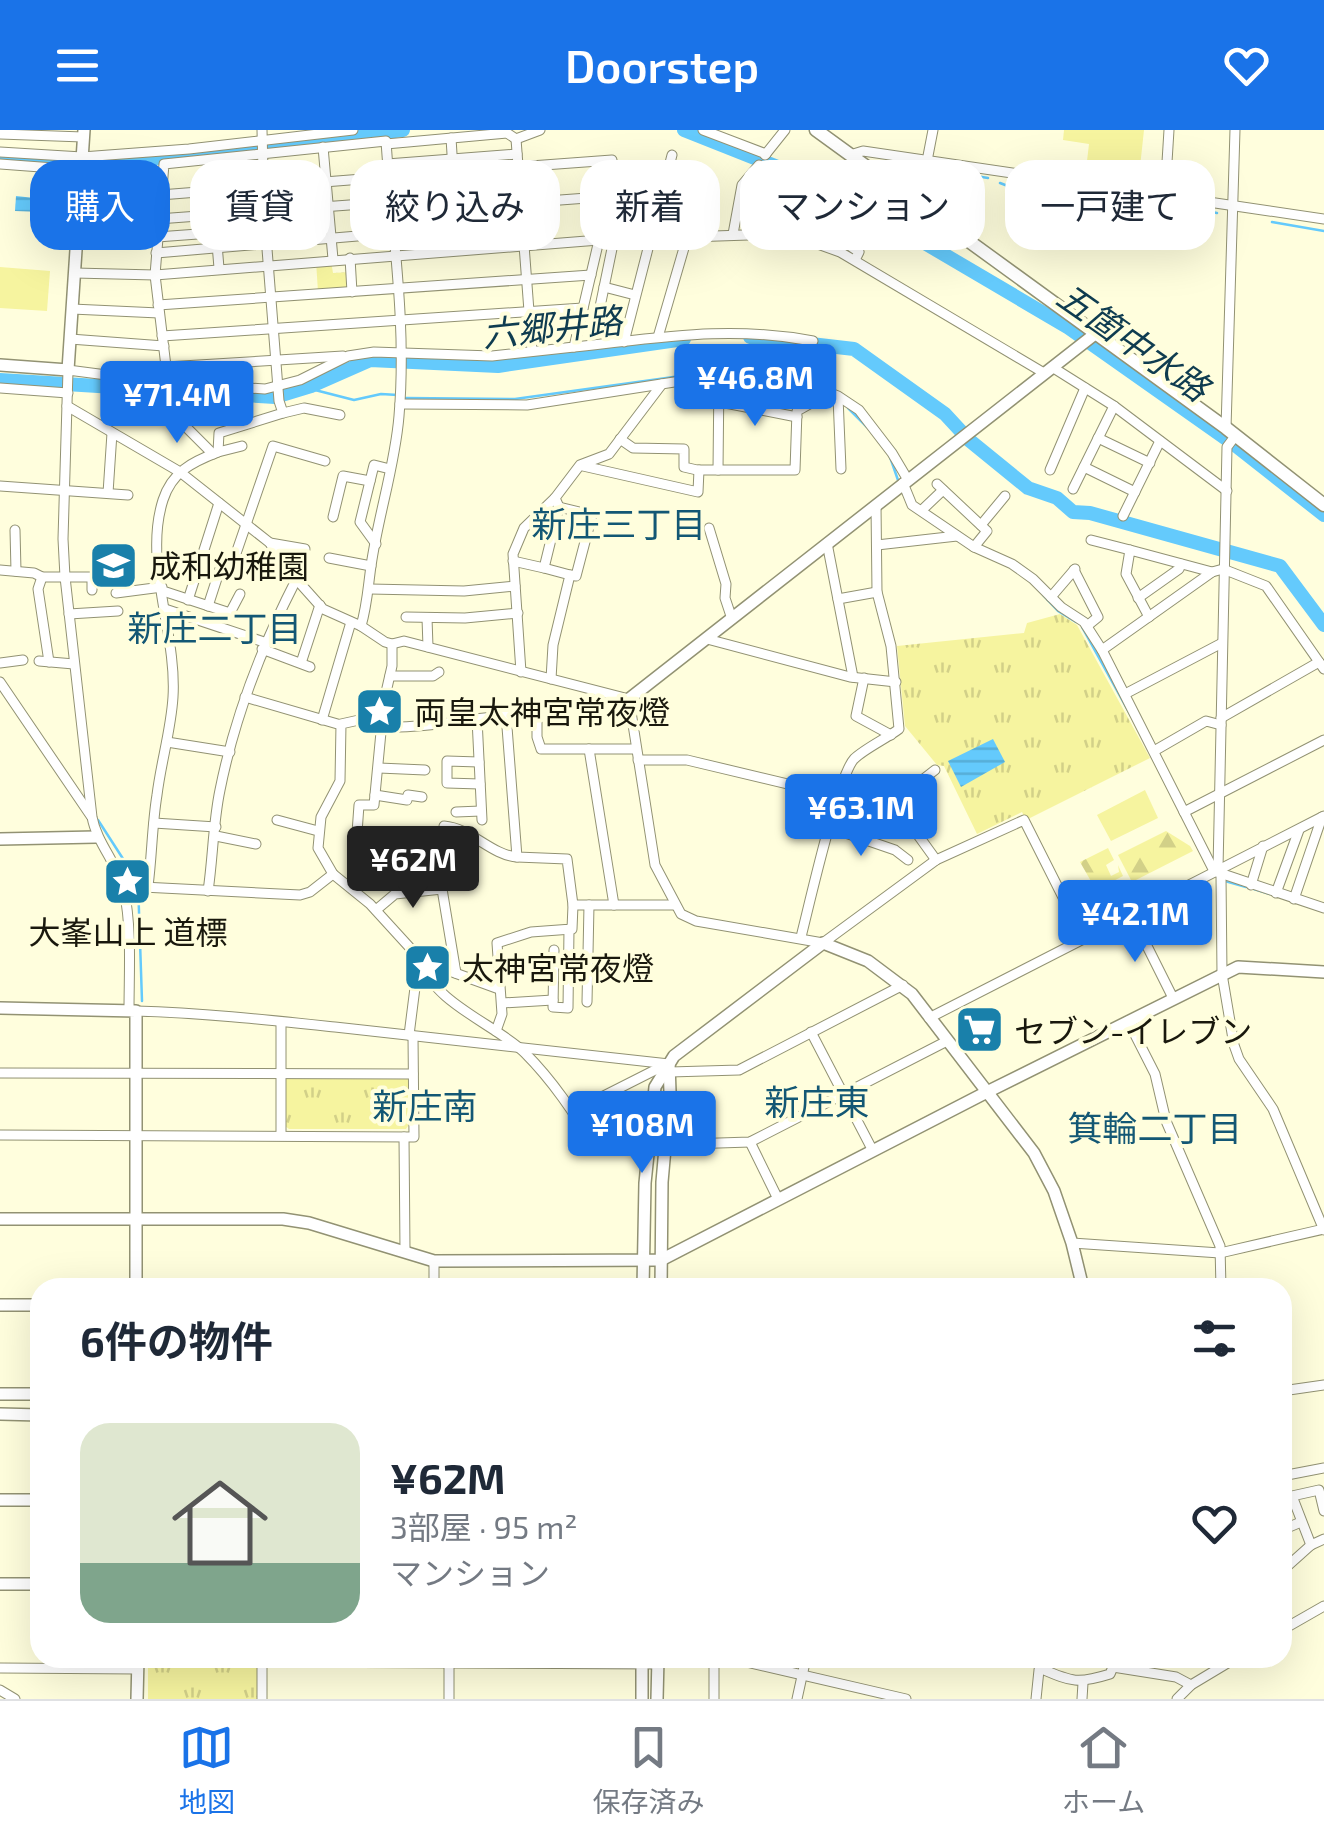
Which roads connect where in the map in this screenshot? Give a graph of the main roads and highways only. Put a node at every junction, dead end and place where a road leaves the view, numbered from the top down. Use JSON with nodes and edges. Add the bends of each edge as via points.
{"nodes":[{"id":1,"x":816,"y":130,"type":"edge"},
{"id":2,"x":1324,"y":505,"type":"edge"}],
"edges":[{"from":1,"to":2,"type":"main road"}]}
